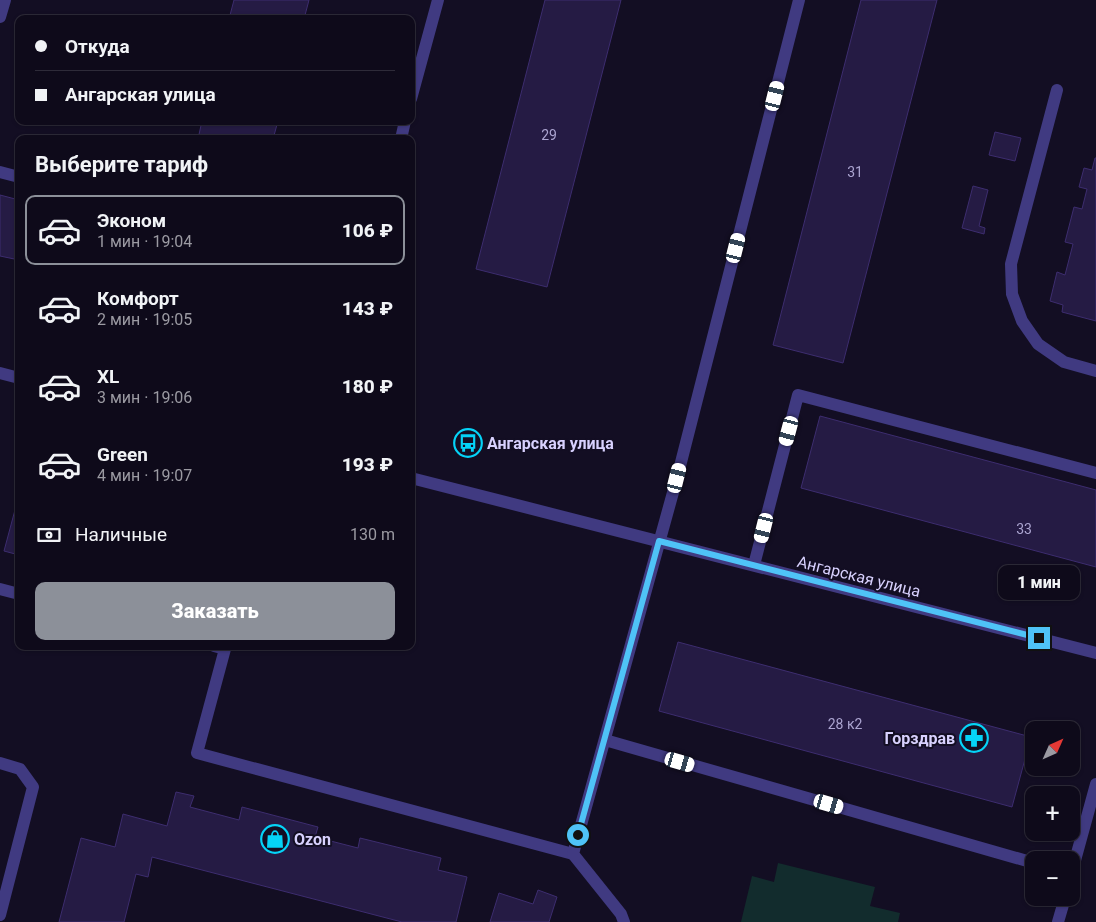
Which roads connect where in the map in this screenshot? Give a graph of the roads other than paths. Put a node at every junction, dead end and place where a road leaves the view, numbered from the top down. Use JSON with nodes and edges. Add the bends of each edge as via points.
{"nodes":[{"id":1,"x":5,"y":0,"type":"edge"},
{"id":2,"x":438,"y":0,"type":"edge"},
{"id":3,"x":800,"y":0,"type":"edge"},
{"id":4,"x":0,"y":17,"type":"edge"},
{"id":5,"x":415,"y":83,"type":"edge"},
{"id":6,"x":1057,"y":90,"type":"dead end"},
{"id":7,"x":0,"y":172,"type":"edge"},
{"id":8,"x":15,"y":176,"type":"edge"},
{"id":9,"x":1096,"y":371,"type":"edge"},
{"id":10,"x":0,"y":373,"type":"edge"},
{"id":11,"x":15,"y":377,"type":"edge"},
{"id":12,"x":1096,"y":473,"type":"edge"},
{"id":13,"x":415,"y":479,"type":"edge"},
{"id":14,"x":659,"y":541,"type":"junction"},
{"id":15,"x":754,"y":565,"type":"junction"},
{"id":16,"x":0,"y":590,"type":"edge"},
{"id":17,"x":15,"y":593,"type":"edge"},
{"id":18,"x":225,"y":650,"type":"edge"},
{"id":19,"x":1096,"y":653,"type":"edge"},
{"id":20,"x":605,"y":740,"type":"junction"},
{"id":21,"x":0,"y":763,"type":"edge"},
{"id":22,"x":1096,"y":784,"type":"edge"},
{"id":23,"x":1077,"y":851,"type":"edge"},
{"id":24,"x":573,"y":854,"type":"junction"},
{"id":25,"x":1025,"y":860,"type":"edge"},
{"id":26,"x":1063,"y":906,"type":"edge"},
{"id":27,"x":0,"y":915,"type":"edge"},
{"id":28,"x":624,"y":922,"type":"edge"},
{"id":29,"x":1058,"y":922,"type":"edge"}],
"edges":[{"from":1,"to":4,"type":"street"},
{"from":2,"to":5,"type":"street"},
{"from":3,"to":14,"type":"street"},
{"from":6,"to":9,"type":"street","via":[[1011,264],[1012,294],[1022,321],[1038,344],[1064,362]]},
{"from":7,"to":8,"type":"street"},
{"from":10,"to":11,"type":"street"},
{"from":12,"to":15,"type":"street","via":[[798,395]]},
{"from":13,"to":14,"type":"street","name":"Ангарская улица"},
{"from":14,"to":15,"type":"street","name":"Ангарская улица"},
{"from":14,"to":20,"type":"street"},
{"from":15,"to":19,"type":"street","name":"Ангарская улица"},
{"from":16,"to":17,"type":"street"},
{"from":18,"to":24,"type":"street","via":[[197,753]]},
{"from":20,"to":24,"type":"street"},
{"from":20,"to":25,"type":"street"},
{"from":21,"to":27,"type":"street","via":[[20,769],[33,787]]},
{"from":22,"to":23,"type":"street"},
{"from":24,"to":28,"type":"street"},
{"from":26,"to":29,"type":"street"}]}
